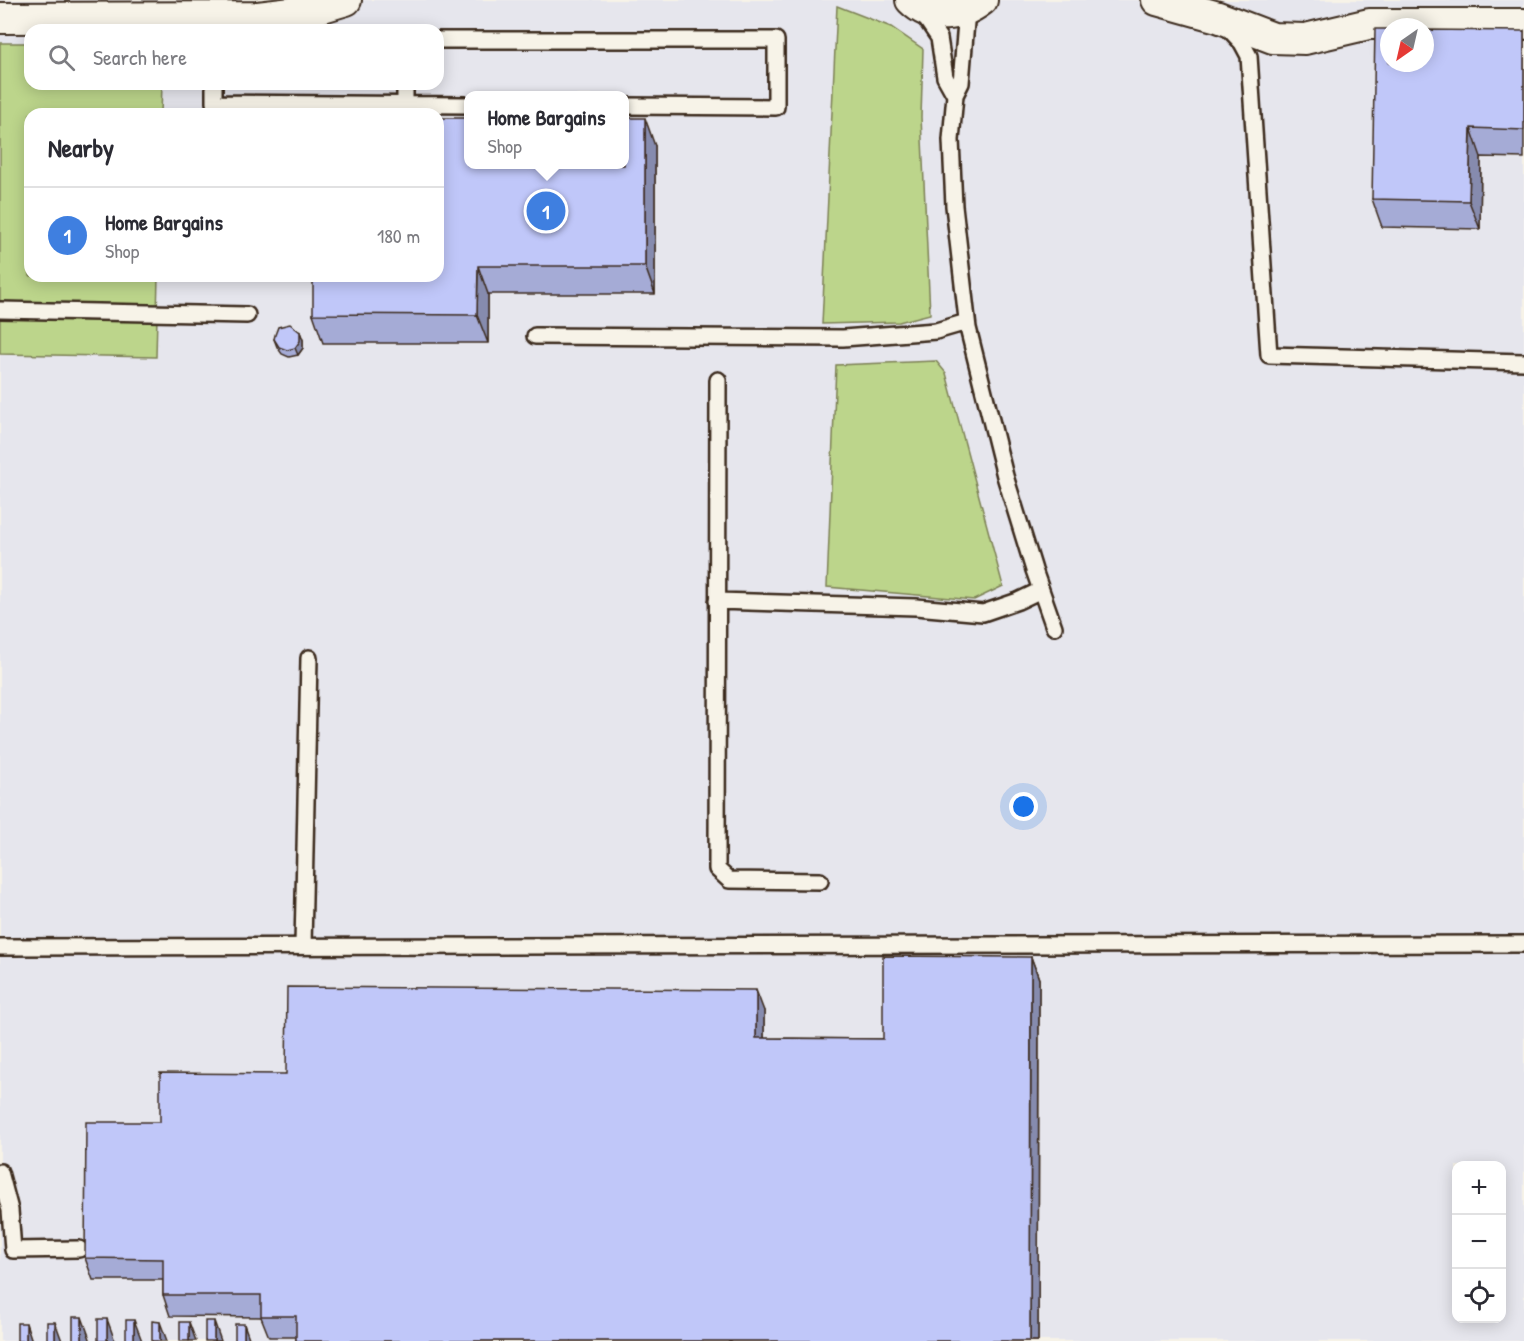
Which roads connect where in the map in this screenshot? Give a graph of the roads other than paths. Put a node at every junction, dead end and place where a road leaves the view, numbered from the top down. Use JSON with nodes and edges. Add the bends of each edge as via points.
{"nodes":[{"id":1,"x":346,"y":0,"type":"edge"},
{"id":2,"x":1157,"y":0,"type":"edge"},
{"id":3,"x":914,"y":3,"type":"edge"},
{"id":4,"x":978,"y":3,"type":"edge"},
{"id":5,"x":1207,"y":9,"type":"edge"},
{"id":6,"x":0,"y":18,"type":"edge"},
{"id":7,"x":212,"y":24,"type":"edge"},
{"id":8,"x":1524,"y":24,"type":"edge"},
{"id":9,"x":1273,"y":38,"type":"junction"},
{"id":10,"x":444,"y":40,"type":"edge"},
{"id":11,"x":1249,"y":56,"type":"junction"},
{"id":12,"x":214,"y":90,"type":"edge"},
{"id":13,"x":405,"y":90,"type":"edge"},
{"id":14,"x":954,"y":95,"type":"junction"},
{"id":15,"x":405,"y":104,"type":"junction"},
{"id":16,"x":464,"y":105,"type":"edge"},
{"id":17,"x":629,"y":106,"type":"edge"},
{"id":18,"x":0,"y":310,"type":"edge"},
{"id":19,"x":247,"y":315,"type":"dead end"},
{"id":20,"x":968,"y":322,"type":"junction"},
{"id":21,"x":535,"y":336,"type":"dead end"},
{"id":22,"x":1524,"y":362,"type":"edge"},
{"id":23,"x":718,"y":380,"type":"dead end"},
{"id":24,"x":1041,"y":590,"type":"junction"},
{"id":25,"x":717,"y":601,"type":"junction"},
{"id":26,"x":1054,"y":627,"type":"dead end"},
{"id":27,"x":309,"y":658,"type":"dead end"},
{"id":28,"x":820,"y":881,"type":"dead end"},
{"id":29,"x":1524,"y":944,"type":"edge"},
{"id":30,"x":303,"y":946,"type":"junction"},
{"id":31,"x":0,"y":947,"type":"edge"},
{"id":32,"x":0,"y":1172,"type":"edge"},
{"id":33,"x":79,"y":1249,"type":"dead end"}],
"edges":[{"from":1,"to":7,"type":"street","via":[[309,11]]},
{"from":2,"to":5,"type":"street"},
{"from":3,"to":4,"type":"street","via":[[933,13],[950,15]]},
{"from":3,"to":14,"type":"lane","via":[[939,38],[945,77]]},
{"from":4,"to":14,"type":"lane","via":[[961,84]]},
{"from":5,"to":9,"type":"street"},
{"from":5,"to":11,"type":"lane","via":[[1242,43]]},
{"from":6,"to":7,"type":"street"},
{"from":8,"to":9,"type":"street","via":[[1369,24],[1305,39]]},
{"from":9,"to":11,"type":"lane"},
{"from":10,"to":17,"type":"lane","via":[[776,40],[776,107]]},
{"from":11,"to":22,"type":"lane","via":[[1269,355]]},
{"from":12,"to":15,"type":"lane","via":[[214,103]]},
{"from":13,"to":15,"type":"lane"},
{"from":14,"to":20,"type":"lane","via":[[954,206]]},
{"from":15,"to":16,"type":"lane"},
{"from":18,"to":19,"type":"lane"},
{"from":20,"to":21,"type":"lane","via":[[936,331],[843,338]]},
{"from":20,"to":24,"type":"lane","via":[[1005,476]]},
{"from":23,"to":25,"type":"lane"},
{"from":24,"to":25,"type":"lane","via":[[983,613]]},
{"from":24,"to":26,"type":"lane"},
{"from":25,"to":28,"type":"lane","via":[[717,869],[729,880]]},
{"from":27,"to":30,"type":"lane"},
{"from":29,"to":30,"type":"lane"},
{"from":30,"to":31,"type":"lane"},
{"from":32,"to":33,"type":"lane","via":[[10,1210],[13,1250]]}]}
